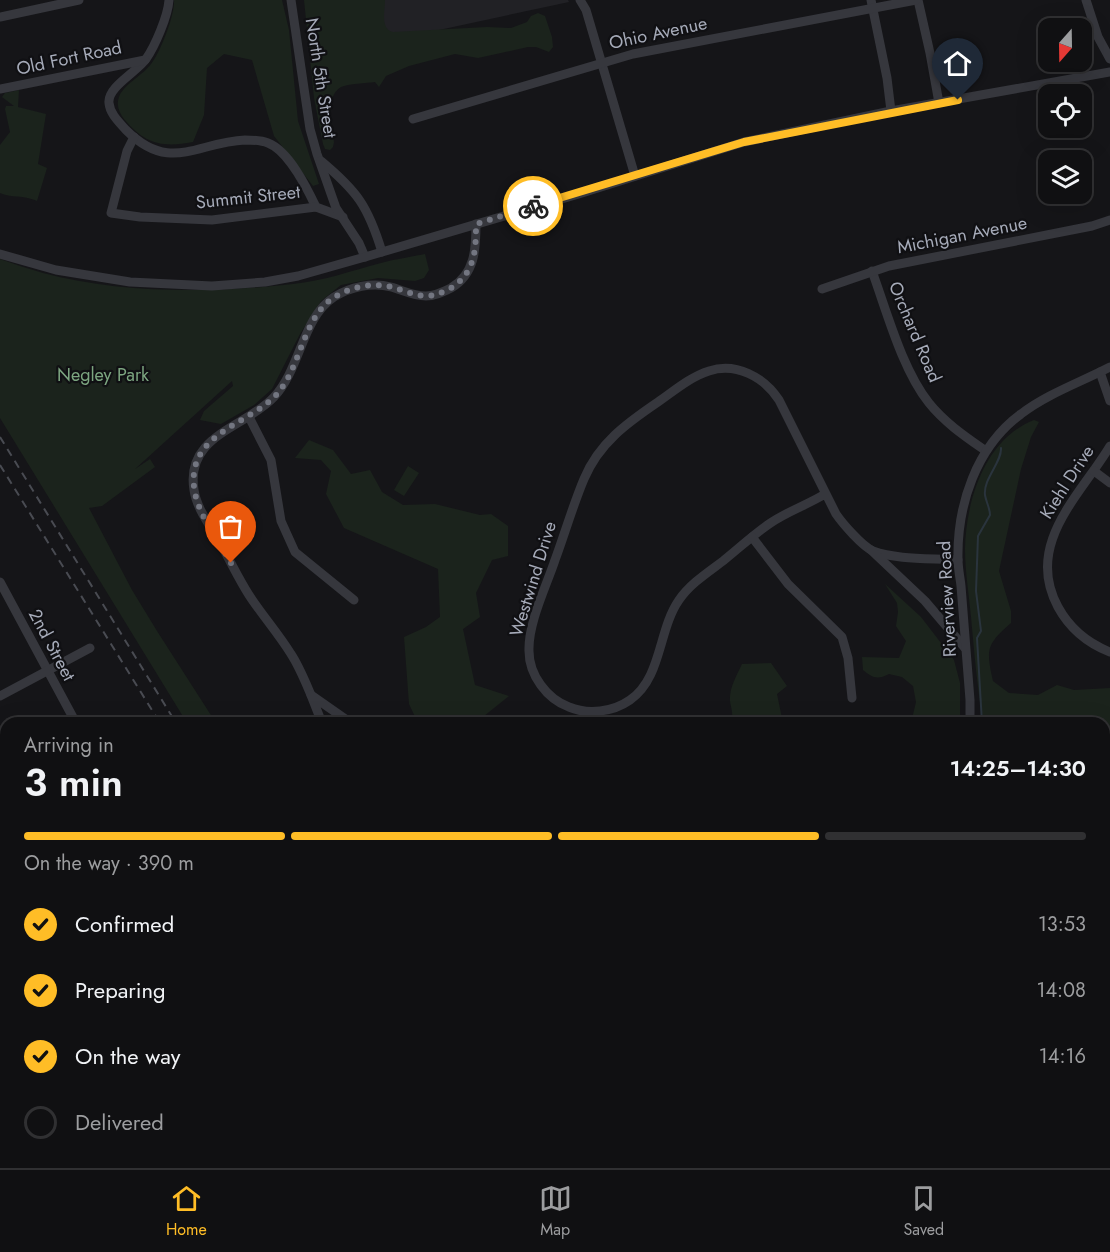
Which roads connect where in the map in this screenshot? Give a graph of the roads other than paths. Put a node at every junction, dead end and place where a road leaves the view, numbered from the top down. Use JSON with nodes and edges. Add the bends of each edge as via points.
{"nodes":[{"id":1,"x":79,"y":0,"type":"edge"},
{"id":2,"x":169,"y":0,"type":"edge"},
{"id":3,"x":291,"y":0,"type":"edge"},
{"id":4,"x":580,"y":0,"type":"edge"},
{"id":5,"x":917,"y":0,"type":"edge"},
{"id":6,"x":1086,"y":0,"type":"edge"},
{"id":7,"x":873,"y":4,"type":"edge"},
{"id":8,"x":0,"y":17,"type":"edge"},
{"id":9,"x":1110,"y":59,"type":"edge"},
{"id":10,"x":145,"y":60,"type":"junction"},
{"id":11,"x":602,"y":62,"type":"junction"},
{"id":12,"x":1110,"y":72,"type":"edge"},
{"id":13,"x":0,"y":89,"type":"edge"},
{"id":14,"x":939,"y":103,"type":"junction"},
{"id":15,"x":891,"y":111,"type":"junction"},
{"id":16,"x":413,"y":119,"type":"dead end"},
{"id":17,"x":134,"y":137,"type":"junction"},
{"id":18,"x":319,"y":159,"type":"junction"},
{"id":19,"x":635,"y":176,"type":"junction"},
{"id":20,"x":316,"y":207,"type":"junction"},
{"id":21,"x":343,"y":217,"type":"junction"},
{"id":22,"x":1110,"y":220,"type":"edge"},
{"id":23,"x":476,"y":224,"type":"junction"},
{"id":24,"x":382,"y":252,"type":"junction"},
{"id":25,"x":0,"y":254,"type":"edge"},
{"id":26,"x":365,"y":257,"type":"junction"},
{"id":27,"x":872,"y":271,"type":"junction"},
{"id":28,"x":822,"y":289,"type":"dead end"},
{"id":29,"x":1110,"y":367,"type":"edge"},
{"id":30,"x":1100,"y":372,"type":"junction"},
{"id":31,"x":1110,"y":401,"type":"edge"},
{"id":32,"x":249,"y":417,"type":"junction"},
{"id":33,"x":1110,"y":446,"type":"edge"},
{"id":34,"x":986,"y":451,"type":"junction"},
{"id":35,"x":1094,"y":471,"type":"junction"},
{"id":36,"x":1110,"y":483,"type":"edge"},
{"id":37,"x":825,"y":494,"type":"junction"},
{"id":38,"x":752,"y":537,"type":"junction"},
{"id":39,"x":871,"y":550,"type":"junction"},
{"id":40,"x":957,"y":560,"type":"junction"},
{"id":41,"x":0,"y":582,"type":"edge"},
{"id":42,"x":354,"y":600,"type":"dead end"},
{"id":43,"x":90,"y":648,"type":"dead end"},
{"id":44,"x":965,"y":648,"type":"junction"},
{"id":45,"x":1110,"y":652,"type":"edge"},
{"id":46,"x":48,"y":671,"type":"junction"},
{"id":47,"x":311,"y":694,"type":"junction"},
{"id":48,"x":0,"y":696,"type":"edge"},
{"id":49,"x":852,"y":698,"type":"dead end"},
{"id":50,"x":73,"y":717,"type":"edge"},
{"id":51,"x":320,"y":717,"type":"edge"},
{"id":52,"x":343,"y":717,"type":"edge"},
{"id":53,"x":970,"y":717,"type":"edge"}],
"edges":[{"from":1,"to":8,"type":"street"},
{"from":2,"to":10,"type":"street"},
{"from":3,"to":18,"type":"street","name":"North 5th Street","via":[[310,129]]},
{"from":4,"to":11,"type":"street"},
{"from":5,"to":7,"type":"street","name":"Ohio Avenue"},
{"from":5,"to":14,"type":"street"},
{"from":6,"to":9,"type":"street"},
{"from":7,"to":11,"type":"street","name":"Ohio Avenue"},
{"from":7,"to":15,"type":"street"},
{"from":10,"to":13,"type":"street","name":"Old Fort Road"},
{"from":10,"to":17,"type":"street","via":[[117,86],[108,102],[113,115]]},
{"from":11,"to":16,"type":"street","name":"Ohio Avenue"},
{"from":11,"to":19,"type":"street"},
{"from":12,"to":14,"type":"street"},
{"from":14,"to":15,"type":"street"},
{"from":15,"to":19,"type":"street","via":[[744,142]]},
{"from":17,"to":20,"type":"street","via":[[174,154],[242,140],[270,143],[285,156]]},
{"from":17,"to":20,"type":"street","name":"Summit Street","via":[[111,213],[212,220]]},
{"from":18,"to":21,"type":"street","name":"North 5th Street","via":[[330,194]]},
{"from":18,"to":24,"type":"street","via":[[357,195],[371,219]]},
{"from":19,"to":23,"type":"street"},
{"from":20,"to":21,"type":"street"},
{"from":21,"to":26,"type":"street","name":"North 5th Street"},
{"from":22,"to":27,"type":"street","name":"Michigan Avenue"},
{"from":23,"to":24,"type":"street"},
{"from":23,"to":32,"type":"street","via":[[468,273],[443,292],[426,296],[372,285],[354,288],[329,301],[313,321],[288,379],[273,398]]},
{"from":24,"to":26,"type":"street"},
{"from":25,"to":26,"type":"street","via":[[86,276],[200,286],[266,282]]},
{"from":27,"to":28,"type":"street","name":"Michigan Avenue"},
{"from":27,"to":34,"type":"street","name":"Orchard Road","via":[[920,390],[951,425]]},
{"from":29,"to":30,"type":"street","name":"Riverview Road"},
{"from":30,"to":31,"type":"street"},
{"from":30,"to":34,"type":"street","name":"Riverview Road","via":[[1020,414]]},
{"from":32,"to":42,"type":"street","via":[[271,460],[281,521],[295,552]]},
{"from":32,"to":47,"type":"street","via":[[205,446],[194,471],[194,492],[247,592],[290,652]]},
{"from":33,"to":35,"type":"street","name":"Kiehl Drive"},
{"from":34,"to":40,"type":"street","name":"Riverview Road","via":[[966,493]]},
{"from":35,"to":36,"type":"street"},
{"from":35,"to":45,"type":"street","name":"Kiehl Drive","via":[[1057,526],[1048,557],[1049,580],[1055,601],[1070,625],[1092,644]]},
{"from":37,"to":38,"type":"street","name":"Westwind Drive"},
{"from":37,"to":38,"type":"street","name":"Westwind Drive","via":[[779,400],[766,384],[730,369],[709,371],[687,382],[617,431],[592,463],[578,493],[530,640],[532,668],[543,688],[558,702],[578,711],[608,710],[628,702],[647,681],[682,596]]},
{"from":37,"to":39,"type":"street","name":"Westwind Drive","via":[[841,522]]},
{"from":38,"to":49,"type":"street","via":[[788,584],[839,633],[848,658]]},
{"from":39,"to":40,"type":"street"},
{"from":39,"to":44,"type":"street","name":"Westwind Drive","via":[[925,601]]},
{"from":40,"to":44,"type":"street","name":"Riverview Road"},
{"from":41,"to":46,"type":"street","name":"2nd Street"},
{"from":43,"to":46,"type":"street"},
{"from":44,"to":53,"type":"street","name":"Riverview Road"},
{"from":46,"to":48,"type":"street"},
{"from":46,"to":50,"type":"street","name":"2nd Street"},
{"from":47,"to":51,"type":"street"},
{"from":47,"to":52,"type":"street"}]}
